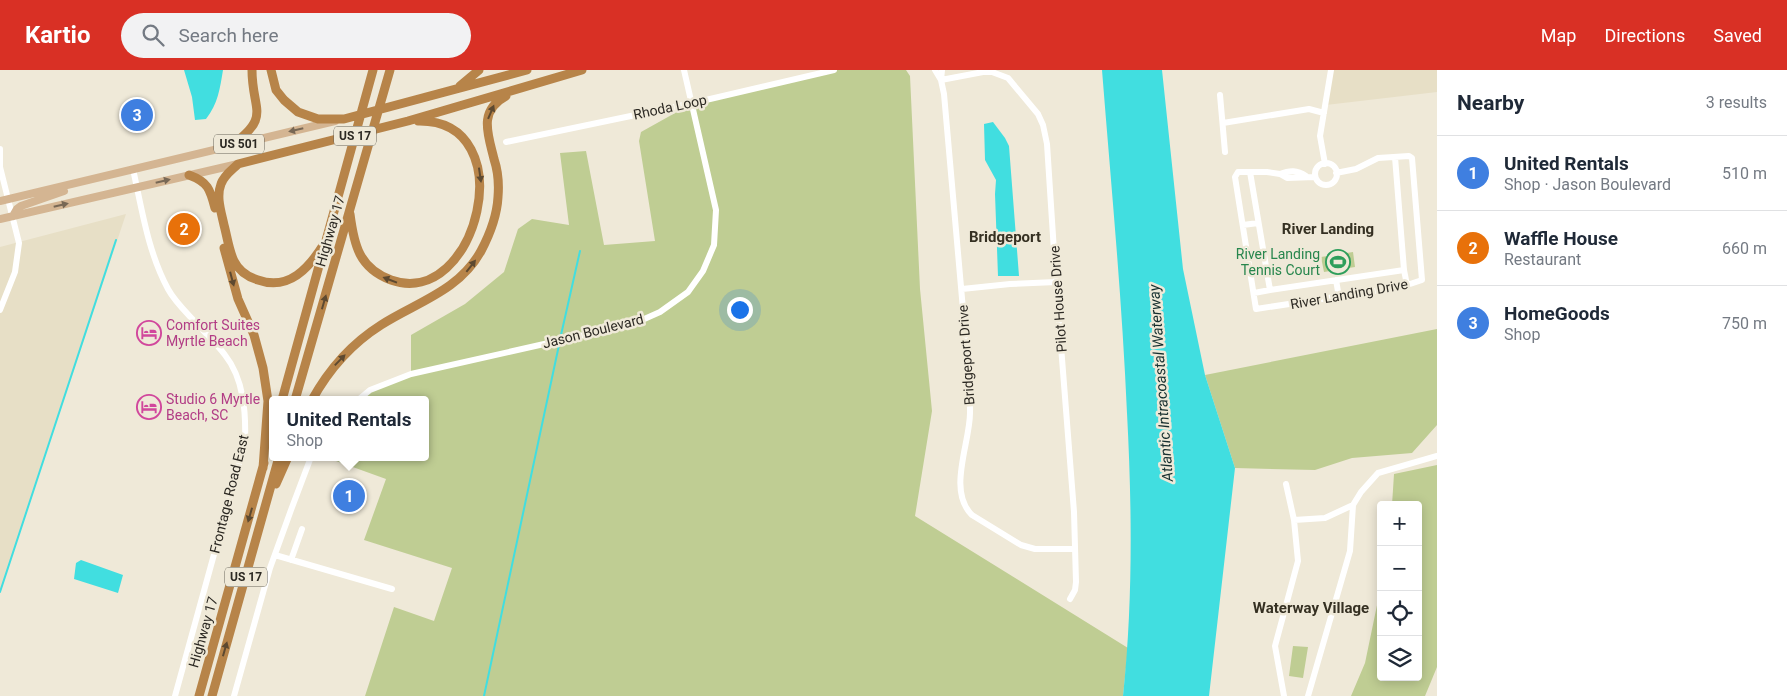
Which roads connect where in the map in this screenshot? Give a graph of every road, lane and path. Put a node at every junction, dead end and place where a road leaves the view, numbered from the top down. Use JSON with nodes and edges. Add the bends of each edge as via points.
{"nodes":[{"id":1,"x":252,"y":70,"type":"edge"},
{"id":2,"x":271,"y":70,"type":"edge"},
{"id":3,"x":366,"y":70,"type":"edge"},
{"id":4,"x":373,"y":70,"type":"edge"},
{"id":5,"x":390,"y":70,"type":"edge"},
{"id":6,"x":479,"y":70,"type":"edge"},
{"id":7,"x":526,"y":70,"type":"edge"},
{"id":8,"x":582,"y":70,"type":"edge"},
{"id":9,"x":684,"y":70,"type":"edge"},
{"id":10,"x":834,"y":70,"type":"edge"},
{"id":11,"x":935,"y":70,"type":"edge"},
{"id":12,"x":942,"y":70,"type":"edge"},
{"id":13,"x":1331,"y":70,"type":"edge"},
{"id":14,"x":941,"y":80,"type":"junction"},
{"id":15,"x":519,"y":89,"type":"junction"},
{"id":16,"x":368,"y":90,"type":"junction"},
{"id":17,"x":454,"y":90,"type":"junction"},
{"id":18,"x":1220,"y":95,"type":"dead end"},
{"id":19,"x":693,"y":103,"type":"junction"},
{"id":20,"x":1324,"y":113,"type":"junction"},
{"id":21,"x":344,"y":119,"type":"junction"},
{"id":22,"x":408,"y":121,"type":"junction"},
{"id":23,"x":1223,"y":123,"type":"junction"},
{"id":24,"x":506,"y":142,"type":"dead end"},
{"id":25,"x":231,"y":146,"type":"junction"},
{"id":26,"x":0,"y":149,"type":"edge"},
{"id":27,"x":1225,"y":152,"type":"dead end"},
{"id":28,"x":1395,"y":157,"type":"junction"},
{"id":29,"x":238,"y":164,"type":"junction"},
{"id":30,"x":1325,"y":164,"type":"junction"},
{"id":31,"x":0,"y":168,"type":"edge"},
{"id":32,"x":134,"y":169,"type":"junction"},
{"id":33,"x":1250,"y":172,"type":"junction"},
{"id":34,"x":1336,"y":173,"type":"junction"},
{"id":35,"x":189,"y":175,"type":"junction"},
{"id":36,"x":1315,"y":177,"type":"junction"},
{"id":37,"x":90,"y":180,"type":"junction"},
{"id":38,"x":137,"y":187,"type":"junction"},
{"id":39,"x":9,"y":199,"type":"junction"},
{"id":40,"x":0,"y":201,"type":"edge"},
{"id":41,"x":0,"y":206,"type":"edge"},
{"id":42,"x":350,"y":214,"type":"junction"},
{"id":43,"x":13,"y":216,"type":"junction"},
{"id":44,"x":0,"y":219,"type":"edge"},
{"id":45,"x":1258,"y":223,"type":"junction"},
{"id":46,"x":1243,"y":225,"type":"junction"},
{"id":47,"x":324,"y":244,"type":"junction"},
{"id":48,"x":1404,"y":270,"type":"junction"},
{"id":49,"x":1336,"y":280,"type":"junction"},
{"id":50,"x":1056,"y":282,"type":"junction"},
{"id":51,"x":1407,"y":285,"type":"junction"},
{"id":52,"x":962,"y":289,"type":"junction"},
{"id":53,"x":1270,"y":290,"type":"junction"},
{"id":54,"x":1254,"y":293,"type":"junction"},
{"id":55,"x":1339,"y":297,"type":"junction"},
{"id":56,"x":0,"y":310,"type":"edge"},
{"id":57,"x":283,"y":396,"type":"edge"},
{"id":58,"x":297,"y":396,"type":"edge"},
{"id":59,"x":315,"y":396,"type":"edge"},
{"id":60,"x":363,"y":396,"type":"edge"},
{"id":61,"x":269,"y":446,"type":"edge"},
{"id":62,"x":1437,"y":456,"type":"edge"},
{"id":63,"x":278,"y":461,"type":"edge"},
{"id":64,"x":286,"y":461,"type":"edge"},
{"id":65,"x":310,"y":461,"type":"edge"},
{"id":66,"x":263,"y":468,"type":"junction"},
{"id":67,"x":1286,"y":484,"type":"dead end"},
{"id":68,"x":1353,"y":505,"type":"junction"},
{"id":69,"x":265,"y":509,"type":"junction"},
{"id":70,"x":1294,"y":520,"type":"junction"},
{"id":71,"x":302,"y":529,"type":"dead end"},
{"id":72,"x":1074,"y":549,"type":"junction"},
{"id":73,"x":275,"y":555,"type":"junction"},
{"id":74,"x":291,"y":560,"type":"junction"},
{"id":75,"x":392,"y":589,"type":"dead end"},
{"id":76,"x":1070,"y":599,"type":"dead end"},
{"id":77,"x":175,"y":696,"type":"edge"},
{"id":78,"x":199,"y":696,"type":"edge"},
{"id":79,"x":212,"y":696,"type":"edge"},
{"id":80,"x":234,"y":696,"type":"edge"},
{"id":81,"x":1284,"y":696,"type":"edge"},
{"id":82,"x":1308,"y":696,"type":"edge"}],
"edges":[{"from":1,"to":25,"type":"highway","via":[[257,119],[246,135]]},
{"from":2,"to":21,"type":"highway","via":[[276,90],[298,112],[318,119]]},
{"from":3,"to":16,"type":"highway"},
{"from":4,"to":16,"type":"highway","name":"Highway 17","number":"US 17"},
{"from":5,"to":42,"type":"highway","name":"Highway 17","number":"US 17"},
{"from":6,"to":17,"type":"highway"},
{"from":7,"to":17,"type":"highway","number":"US 501"},
{"from":8,"to":15,"type":"highway","number":"US 501"},
{"from":9,"to":19,"type":"street","name":"Jason Boulevard"},
{"from":10,"to":19,"type":"street","name":"Rhoda Loop"},
{"from":11,"to":14,"type":"street","name":"Bridgeport Drive"},
{"from":12,"to":14,"type":"street","name":"Bridgeport Drive"},
{"from":13,"to":20,"type":"street"},
{"from":14,"to":50,"type":"street","name":"Pilot House Drive","via":[[983,72],[1000,74],[1008,78],[1038,114],[1047,144]]},
{"from":14,"to":52,"type":"street","name":"Bridgeport Drive"},
{"from":15,"to":22,"type":"highway","number":"US 501"},
{"from":59,"to":15,"type":"highway","one_way":true,"via":[[334,365],[353,346],[382,324],[444,290],[470,268],[494,223],[498,197],[487,125],[489,111],[499,100]]},
{"from":16,"to":47,"type":"highway","name":"Highway 17","number":"US 17"},
{"from":17,"to":21,"type":"highway","number":"US 501"},
{"from":18,"to":23,"type":"street"},
{"from":19,"to":24,"type":"street","name":"Rhoda Loop"},
{"from":19,"to":60,"type":"street","name":"Jason Boulevard","via":[[716,210],[714,244],[703,271],[688,292],[660,312],[633,324],[411,374]]},
{"from":20,"to":23,"type":"street","via":[[1309,109]]},
{"from":20,"to":30,"type":"street","via":[[1320,136]]},
{"from":21,"to":25,"type":"main road","number":"US 501","one_way":true},
{"from":22,"to":29,"type":"highway","number":"US 501"},
{"from":22,"to":42,"type":"highway","one_way":true,"via":[[441,123],[456,132],[473,154],[479,168],[480,202],[466,243],[442,272],[421,282],[399,283],[371,270],[361,258],[353,237]]},
{"from":23,"to":27,"type":"street"},
{"from":25,"to":32,"type":"main road","number":"US 501"},
{"from":26,"to":31,"type":"street"},
{"from":28,"to":34,"type":"street","via":[[1378,158],[1356,169]]},
{"from":28,"to":48,"type":"street"},
{"from":28,"to":51,"type":"street","name":"River Landing Drive","via":[[1412,158],[1422,280]]},
{"from":29,"to":35,"type":"main road","number":"US 501"},
{"from":29,"to":47,"type":"highway","via":[[224,178],[218,198],[234,261],[240,270],[260,281],[286,282],[306,269]]},
{"from":30,"to":34,"type":"street","via":[[1331,165]]},
{"from":30,"to":36,"type":"street","via":[[1317,168]]},
{"from":31,"to":39,"type":"street"},
{"from":32,"to":37,"type":"main road","number":"US 501"},
{"from":32,"to":38,"type":"street","name":"Frontage Road East"},
{"from":33,"to":36,"type":"street","via":[[1280,174],[1287,178]]},
{"from":33,"to":45,"type":"street"},
{"from":33,"to":46,"type":"street","name":"River Landing Drive","via":[[1238,172],[1236,176]]},
{"from":34,"to":36,"type":"street","via":[[1329,185],[1320,184]]},
{"from":38,"to":35,"type":"main road","number":"US 501","one_way":true},
{"from":35,"to":66,"type":"highway","one_way":true,"via":[[201,180],[211,193],[238,299],[264,368],[268,400]]},
{"from":37,"to":39,"type":"main road","number":"US 501"},
{"from":37,"to":43,"type":"main road","via":[[21,206]]},
{"from":43,"to":38,"type":"main road","number":"US 501","one_way":true},
{"from":38,"to":77,"type":"street","name":"Frontage Road East","via":[[159,272],[180,306],[225,354],[241,389],[246,417],[245,442]]},
{"from":39,"to":40,"type":"main road","number":"US 501"},
{"from":39,"to":41,"type":"main road"},
{"from":39,"to":43,"type":"street"},
{"from":58,"to":42,"type":"highway","name":"Highway 17","number":"US 17","one_way":true},
{"from":43,"to":44,"type":"main road","number":"US 501"},
{"from":43,"to":56,"type":"street","via":[[19,243],[18,260]]},
{"from":45,"to":46,"type":"street"},
{"from":45,"to":53,"type":"street"},
{"from":46,"to":54,"type":"street","name":"River Landing Drive"},
{"from":47,"to":57,"type":"highway","name":"Highway 17","number":"US 17"},
{"from":48,"to":49,"type":"street"},
{"from":48,"to":51,"type":"street"},
{"from":49,"to":53,"type":"street"},
{"from":49,"to":55,"type":"street"},
{"from":50,"to":52,"type":"street"},
{"from":50,"to":72,"type":"street","name":"Pilot House Drive"},
{"from":51,"to":55,"type":"street","name":"River Landing Drive"},
{"from":52,"to":72,"type":"street","name":"Bridgeport Drive","via":[[970,399],[970,423],[960,482],[966,509],[1021,545],[1035,549]]},
{"from":53,"to":54,"type":"street"},
{"from":54,"to":55,"type":"street","name":"River Landing Drive","via":[[1258,310]]},
{"from":61,"to":66,"type":"highway","name":"Highway 17","number":"US 17"},
{"from":62,"to":68,"type":"street","via":[[1378,473]]},
{"from":63,"to":69,"type":"highway","name":"Highway 17","number":"US 17"},
{"from":64,"to":69,"type":"highway"},
{"from":65,"to":73,"type":"street"},
{"from":66,"to":78,"type":"highway","name":"Highway 17","number":"US 17","one_way":true},
{"from":67,"to":70,"type":"street"},
{"from":68,"to":70,"type":"street","via":[[1325,518]]},
{"from":68,"to":82,"type":"street","via":[[1350,551]]},
{"from":79,"to":69,"type":"highway","name":"Highway 17","number":"US 17","one_way":true},
{"from":70,"to":81,"type":"street","via":[[1298,561],[1275,646]]},
{"from":71,"to":74,"type":"street"},
{"from":72,"to":76,"type":"street","name":"Pilot House Drive","via":[[1076,590]]},
{"from":73,"to":74,"type":"street"},
{"from":73,"to":80,"type":"street"},
{"from":74,"to":75,"type":"street"}]}
